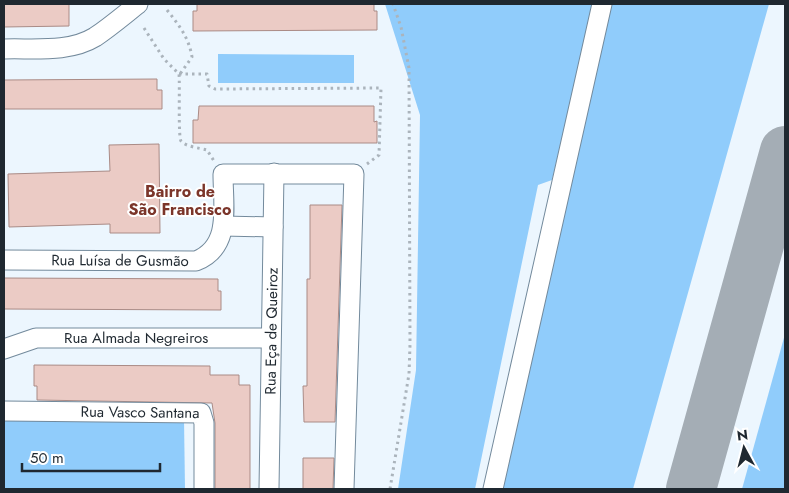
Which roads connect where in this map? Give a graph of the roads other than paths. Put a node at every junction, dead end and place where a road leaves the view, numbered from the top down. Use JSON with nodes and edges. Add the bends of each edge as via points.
{"nodes":[{"id":1,"x":138,"y":4,"type":"edge"},
{"id":2,"x":602,"y":4,"type":"edge"},
{"id":3,"x":4,"y":48,"type":"edge"},
{"id":4,"x":274,"y":173,"type":"junction"},
{"id":5,"x":223,"y":226,"type":"junction"},
{"id":6,"x":273,"y":227,"type":"junction"},
{"id":7,"x":6,"y":260,"type":"dead end"},
{"id":8,"x":270,"y":338,"type":"junction"},
{"id":9,"x":4,"y":349,"type":"edge"},
{"id":10,"x":4,"y":411,"type":"edge"},
{"id":11,"x":204,"y":489,"type":"edge"},
{"id":12,"x":269,"y":489,"type":"edge"},
{"id":13,"x":344,"y":489,"type":"edge"},
{"id":14,"x":492,"y":489,"type":"edge"}],
"edges":[{"from":1,"to":3,"type":"street","via":[[94,37],[78,44],[57,48]]},
{"from":2,"to":14,"type":"street"},
{"from":4,"to":5,"type":"street","via":[[222,174]]},
{"from":4,"to":6,"type":"street","name":"Rua Eça de Queiroz"},
{"from":4,"to":13,"type":"street","via":[[354,174]]},
{"from":5,"to":6,"type":"street"},
{"from":5,"to":7,"type":"street","name":"Rua Luísa de Gusmão","via":[[219,243],[206,257],[196,261]]},
{"from":6,"to":8,"type":"street","name":"Rua Eça de Queiroz"},
{"from":8,"to":9,"type":"street","name":"Rua Almada Negreiros","via":[[36,338]]},
{"from":8,"to":12,"type":"street","name":"Rua Eça de Queiroz"},
{"from":10,"to":11,"type":"street","name":"Rua Vasco Santana","via":[[201,413],[204,423]]}]}
